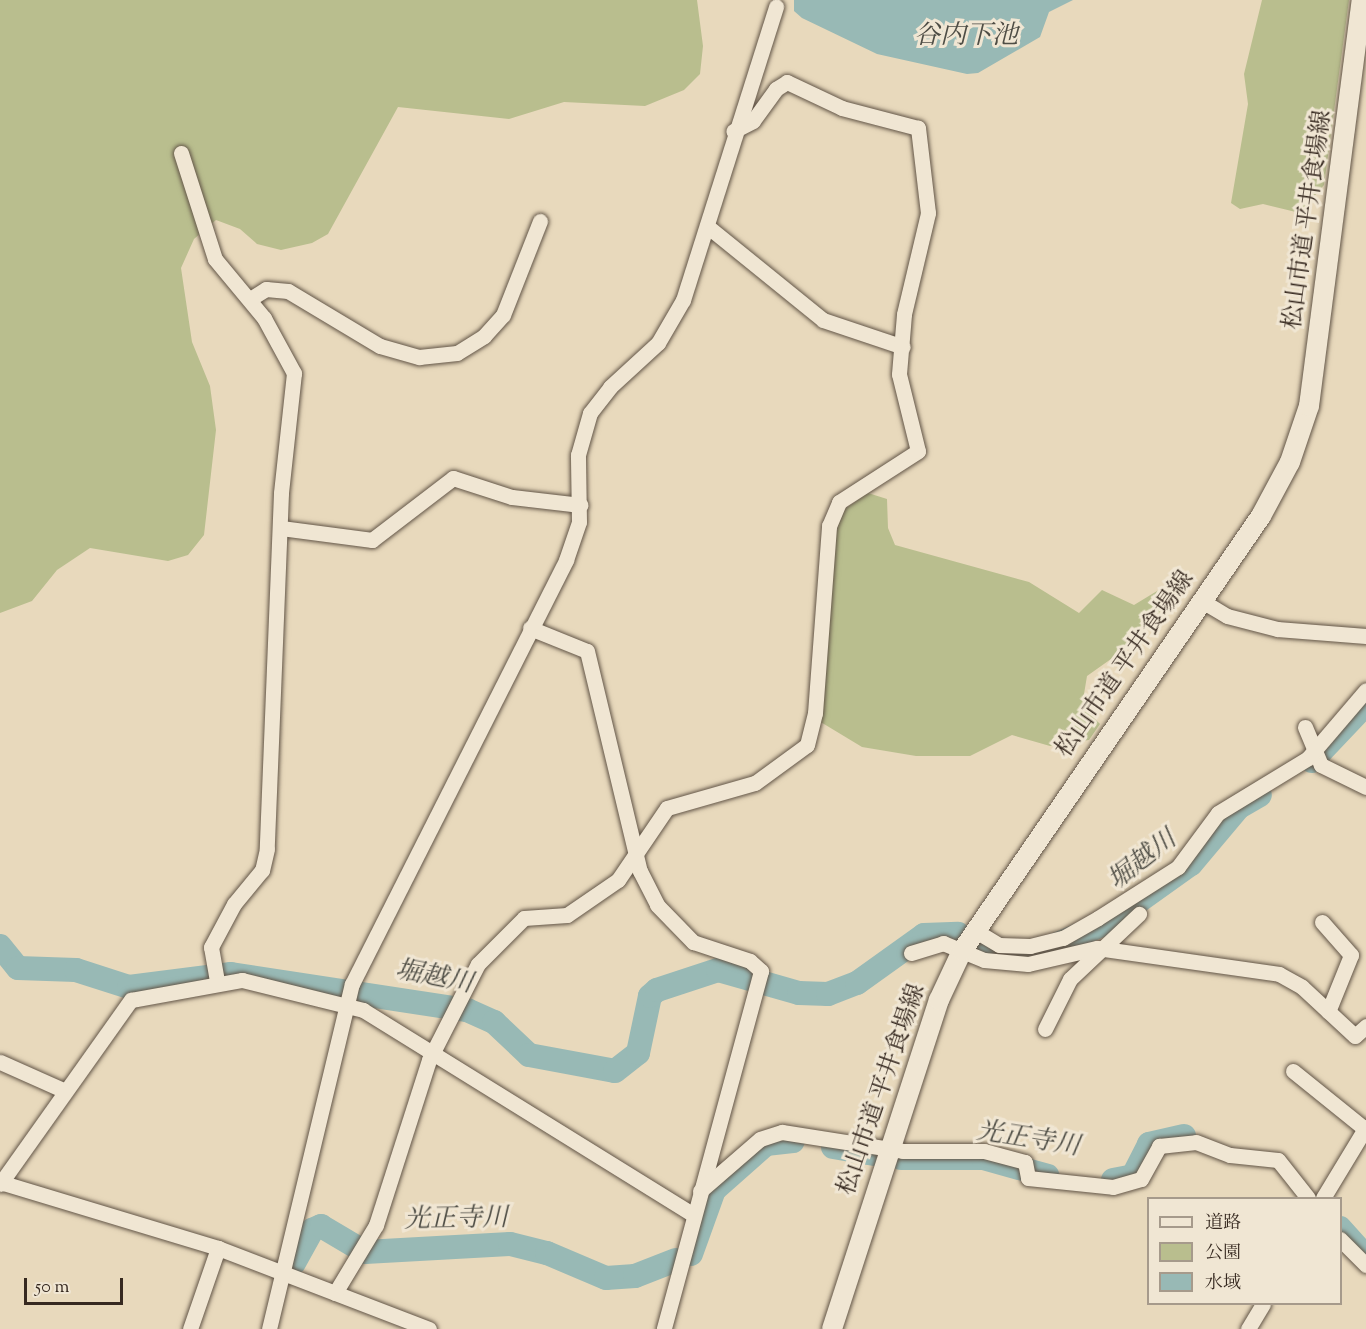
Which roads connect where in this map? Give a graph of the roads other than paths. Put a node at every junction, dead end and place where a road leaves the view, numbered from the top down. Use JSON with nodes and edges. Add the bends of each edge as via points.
{"nodes":[{"id":1,"x":1362,"y":0,"type":"edge"},
{"id":2,"x":776,"y":6,"type":"dead end"},
{"id":3,"x":734,"y":131,"type":"junction"},
{"id":4,"x":181,"y":153,"type":"dead end"},
{"id":5,"x":540,"y":221,"type":"dead end"},
{"id":6,"x":707,"y":226,"type":"junction"},
{"id":7,"x":250,"y":299,"type":"junction"},
{"id":8,"x":903,"y":346,"type":"junction"},
{"id":9,"x":581,"y":505,"type":"junction"},
{"id":10,"x":281,"y":528,"type":"junction"},
{"id":11,"x":1202,"y":601,"type":"junction"},
{"id":12,"x":530,"y":628,"type":"junction"},
{"id":13,"x":1366,"y":636,"type":"edge"},
{"id":14,"x":1366,"y":690,"type":"edge"},
{"id":15,"x":1305,"y":726,"type":"dead end"},
{"id":16,"x":1316,"y":758,"type":"junction"},
{"id":17,"x":1366,"y":787,"type":"edge"},
{"id":18,"x":637,"y":853,"type":"junction"},
{"id":19,"x":1139,"y":914,"type":"dead end"},
{"id":20,"x":1322,"y":922,"type":"dead end"},
{"id":21,"x":1103,"y":927,"type":"junction"},
{"id":22,"x":974,"y":930,"type":"junction"},
{"id":23,"x":1097,"y":948,"type":"junction"},
{"id":24,"x":962,"y":951,"type":"junction"},
{"id":25,"x":912,"y":953,"type":"dead end"},
{"id":26,"x":216,"y":978,"type":"junction"},
{"id":27,"x":348,"y":994,"type":"junction"},
{"id":28,"x":1328,"y":1012,"type":"junction"},
{"id":29,"x":1366,"y":1026,"type":"edge"},
{"id":30,"x":1045,"y":1029,"type":"dead end"},
{"id":31,"x":433,"y":1053,"type":"junction"},
{"id":32,"x":0,"y":1062,"type":"edge"},
{"id":33,"x":1293,"y":1071,"type":"dead end"},
{"id":34,"x":65,"y":1090,"type":"junction"},
{"id":35,"x":1365,"y":1128,"type":"edge"},
{"id":36,"x":890,"y":1149,"type":"junction"},
{"id":37,"x":0,"y":1183,"type":"edge"},
{"id":38,"x":700,"y":1191,"type":"junction"},
{"id":39,"x":1307,"y":1197,"type":"edge"},
{"id":40,"x":1324,"y":1197,"type":"edge"},
{"id":41,"x":693,"y":1215,"type":"junction"},
{"id":42,"x":1342,"y":1240,"type":"edge"},
{"id":43,"x":218,"y":1248,"type":"junction"},
{"id":44,"x":1366,"y":1265,"type":"edge"},
{"id":45,"x":283,"y":1273,"type":"junction"},
{"id":46,"x":334,"y":1293,"type":"junction"},
{"id":47,"x":1262,"y":1305,"type":"edge"},
{"id":48,"x":190,"y":1329,"type":"edge"},
{"id":49,"x":269,"y":1329,"type":"edge"},
{"id":50,"x":429,"y":1329,"type":"edge"},
{"id":51,"x":664,"y":1329,"type":"edge"},
{"id":52,"x":832,"y":1329,"type":"edge"},
{"id":53,"x":1248,"y":1329,"type":"edge"}],
"edges":[{"from":1,"to":11,"type":"street","name":"松山市道 平井食場線","via":[[1309,406],[1277,490]]},
{"from":2,"to":3,"type":"street"},
{"from":3,"to":6,"type":"street"},
{"from":3,"to":8,"type":"street","via":[[753,120],[781,83],[787,82],[842,108],[918,128],[928,213],[913,265]]},
{"from":4,"to":7,"type":"street","via":[[214,259]]},
{"from":5,"to":7,"type":"street","via":[[499,321],[457,353],[419,357],[380,346],[288,291],[266,289]]},
{"from":6,"to":8,"type":"street","via":[[823,320]]},
{"from":6,"to":9,"type":"street","via":[[674,320],[647,356],[604,394],[584,427],[578,455]]},
{"from":7,"to":10,"type":"street","via":[[294,373]]},
{"from":8,"to":18,"type":"street","via":[[900,388],[918,451],[839,502],[829,526],[815,713],[807,745],[755,783],[667,808]]},
{"from":9,"to":10,"type":"street","via":[[512,497],[453,478],[372,540]]},
{"from":9,"to":12,"type":"street","via":[[566,560]]},
{"from":10,"to":26,"type":"street","via":[[267,849],[262,870],[217,932],[211,947]]},
{"from":11,"to":13,"type":"street","via":[[1227,616],[1277,629]]},
{"from":11,"to":22,"type":"street","name":"松山市道 平井食場線"},
{"from":12,"to":18,"type":"street","via":[[587,651]]},
{"from":12,"to":27,"type":"street"},
{"from":14,"to":16,"type":"street"},
{"from":15,"to":16,"type":"street"},
{"from":16,"to":17,"type":"street"},
{"from":16,"to":21,"type":"street","via":[[1218,813],[1178,867]]},
{"from":18,"to":31,"type":"street","via":[[618,880],[581,908],[567,915],[524,918],[478,964]]},
{"from":18,"to":38,"type":"street","via":[[657,905],[681,934],[705,948],[750,961],[760,982]]},
{"from":19,"to":21,"type":"street"},
{"from":20,"to":28,"type":"street","via":[[1351,955]]},
{"from":21,"to":22,"type":"street","via":[[1030,946],[999,945]]},
{"from":21,"to":23,"type":"street"},
{"from":22,"to":24,"type":"street","name":"松山市道 平井食場線"},
{"from":23,"to":24,"type":"street","via":[[1028,964],[1004,964]]},
{"from":23,"to":28,"type":"street","via":[[1279,974]]},
{"from":23,"to":30,"type":"street","via":[[1070,979]]},
{"from":24,"to":25,"type":"street","via":[[931,943]]},
{"from":24,"to":36,"type":"street","name":"松山市道 平井食場線","via":[[939,1000]]},
{"from":26,"to":27,"type":"street"},
{"from":26,"to":34,"type":"street","via":[[131,1000]]},
{"from":27,"to":31,"type":"street"},
{"from":27,"to":45,"type":"street"},
{"from":28,"to":29,"type":"street","via":[[1355,1035]]},
{"from":31,"to":41,"type":"street"},
{"from":31,"to":46,"type":"street","via":[[376,1225]]},
{"from":32,"to":34,"type":"street"},
{"from":33,"to":35,"type":"street"},
{"from":34,"to":37,"type":"street"},
{"from":35,"to":40,"type":"street"},
{"from":36,"to":38,"type":"street","via":[[768,1134]]},
{"from":36,"to":39,"type":"street","via":[[984,1151],[1056,1183],[1125,1186],[1145,1174],[1159,1146],[1196,1142],[1230,1155],[1278,1160]]},
{"from":36,"to":52,"type":"street","name":"松山市道 平井食場線"},
{"from":37,"to":43,"type":"street"},
{"from":38,"to":41,"type":"street"},
{"from":41,"to":51,"type":"street"},
{"from":42,"to":44,"type":"street"},
{"from":43,"to":45,"type":"street"},
{"from":43,"to":48,"type":"street"},
{"from":45,"to":46,"type":"street"},
{"from":45,"to":49,"type":"street"},
{"from":46,"to":50,"type":"street"},
{"from":47,"to":53,"type":"street"}]}
